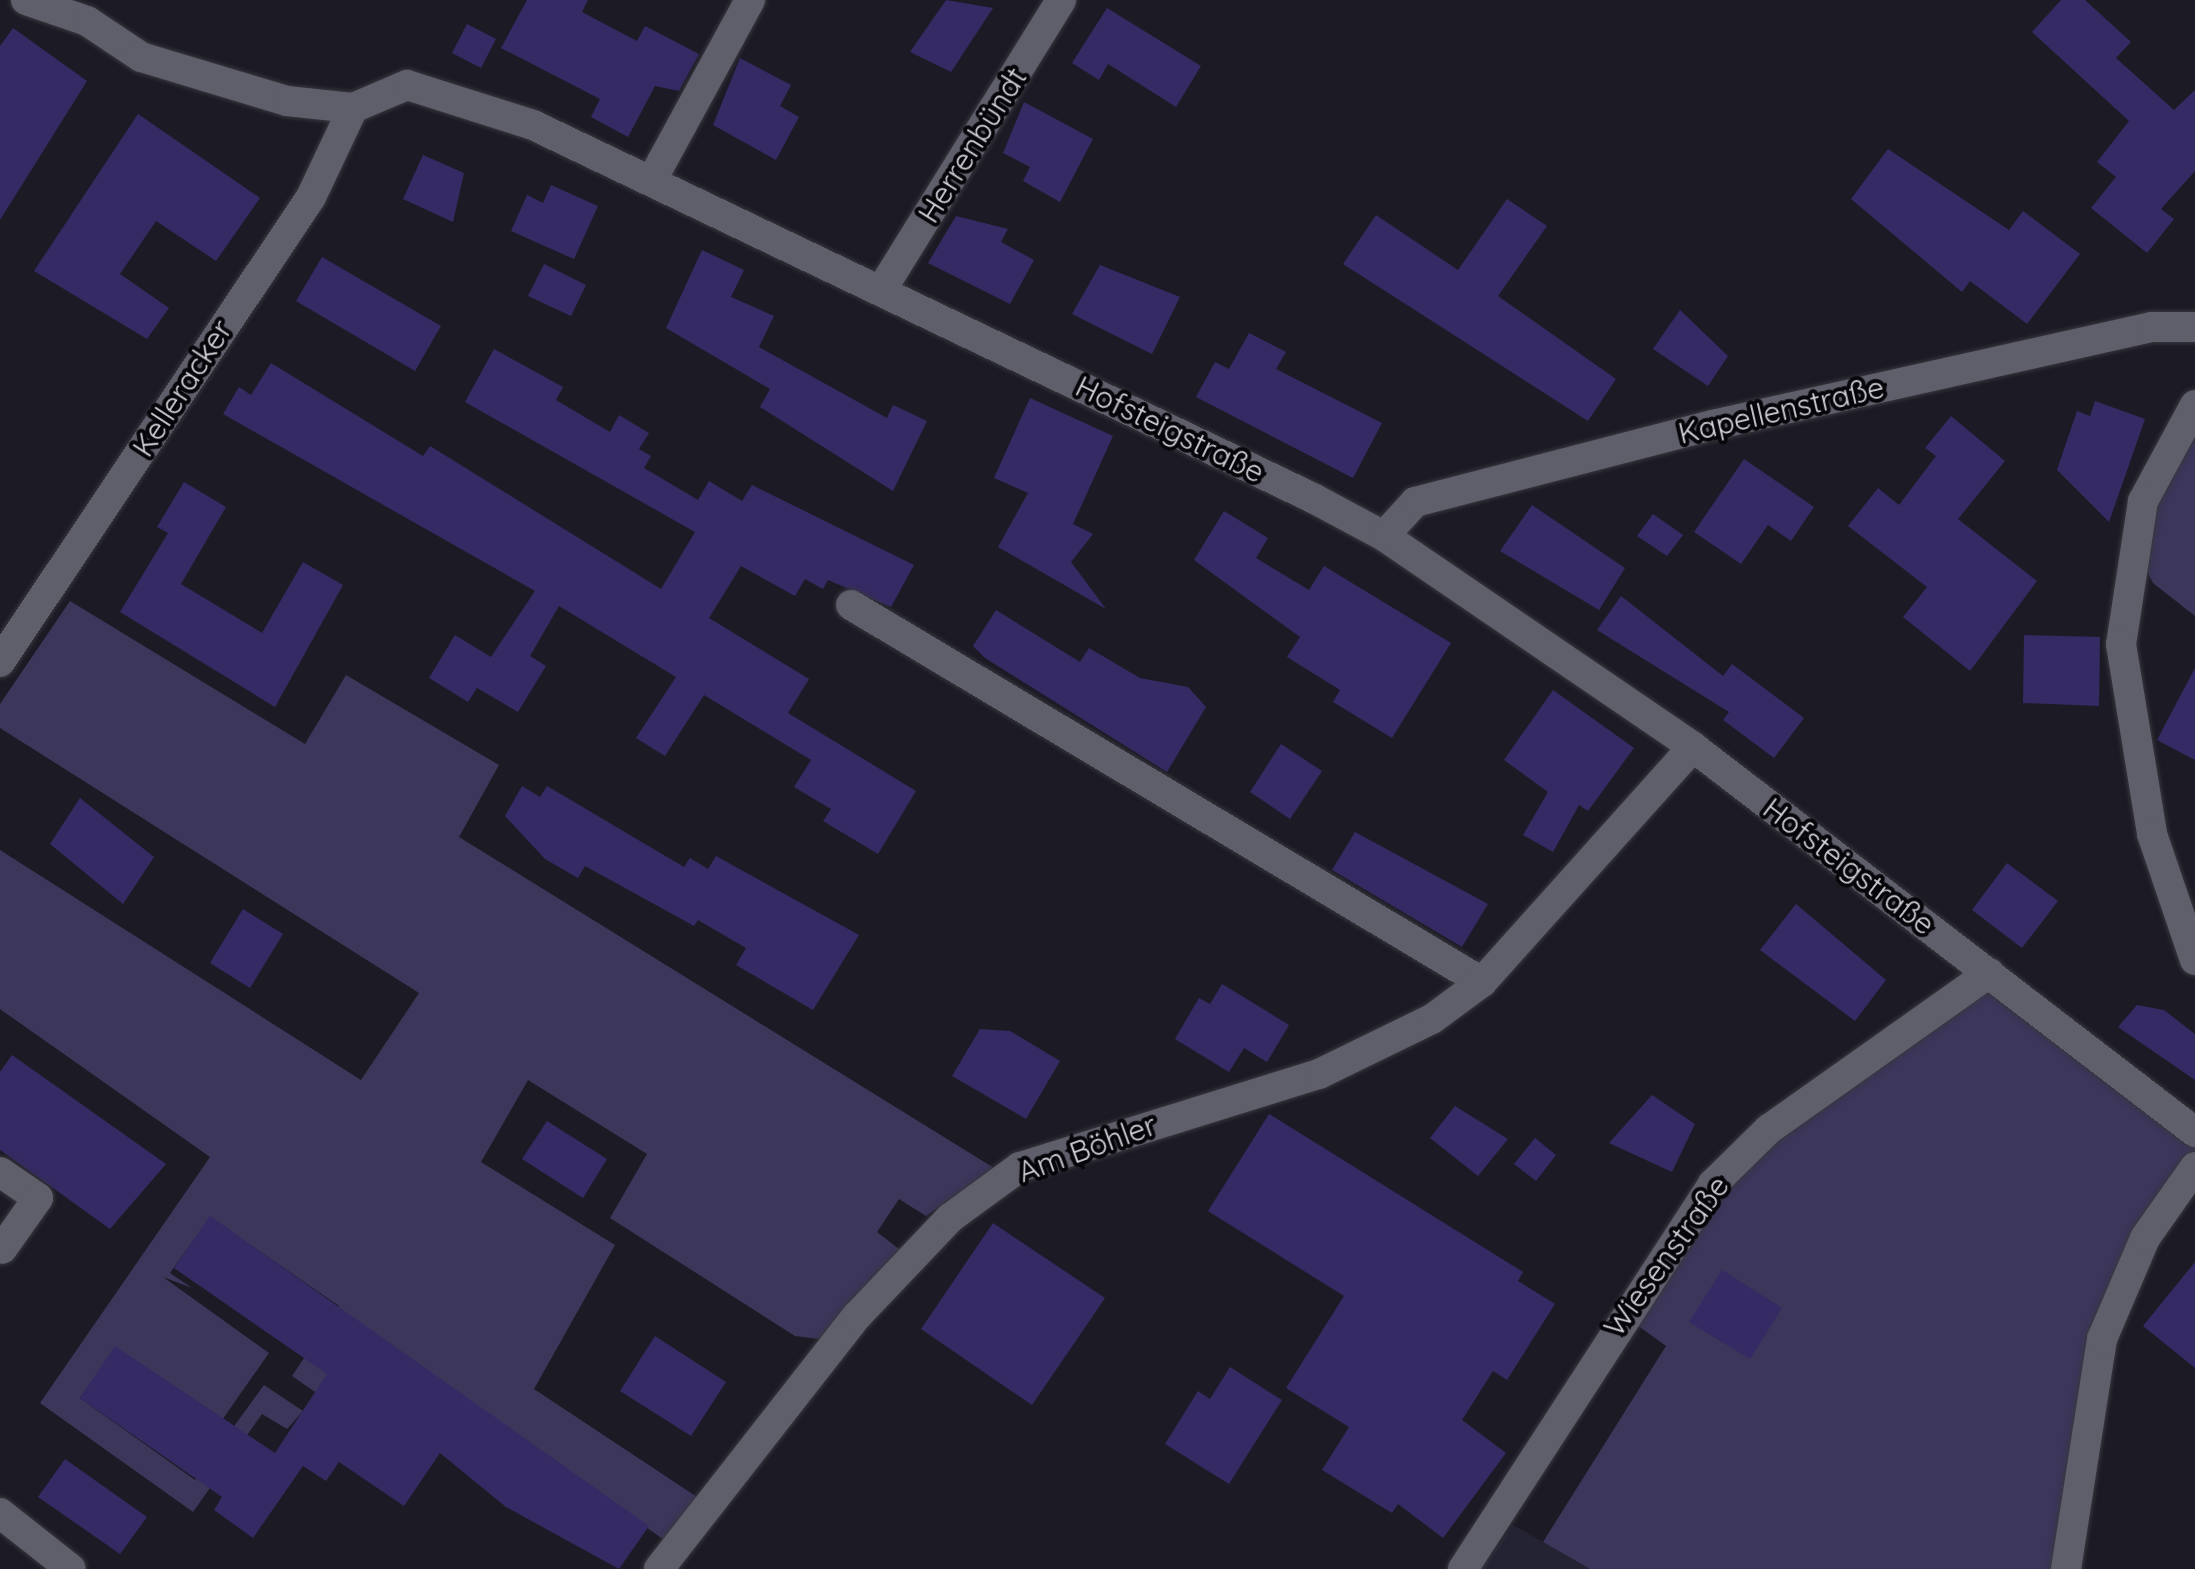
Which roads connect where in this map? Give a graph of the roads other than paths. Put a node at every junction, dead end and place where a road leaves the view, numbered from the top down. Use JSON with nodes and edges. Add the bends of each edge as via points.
{"nodes":[{"id":1,"x":26,"y":0,"type":"edge"},
{"id":2,"x":750,"y":0,"type":"edge"},
{"id":3,"x":1061,"y":0,"type":"edge"},
{"id":4,"x":94,"y":10,"type":"edge"},
{"id":5,"x":353,"y":108,"type":"junction"},
{"id":6,"x":653,"y":178,"type":"junction"},
{"id":7,"x":882,"y":290,"type":"junction"},
{"id":8,"x":2195,"y":327,"type":"edge"},
{"id":9,"x":2195,"y":405,"type":"edge"},
{"id":10,"x":1384,"y":536,"type":"junction"},
{"id":11,"x":851,"y":606,"type":"dead end"},
{"id":12,"x":0,"y":662,"type":"edge"},
{"id":13,"x":1693,"y":747,"type":"junction"},
{"id":14,"x":2195,"y":960,"type":"edge"},
{"id":15,"x":1989,"y":973,"type":"junction"},
{"id":16,"x":1482,"y":982,"type":"junction"},
{"id":17,"x":2195,"y":1132,"type":"edge"},
{"id":18,"x":2195,"y":1166,"type":"edge"},
{"id":19,"x":0,"y":1172,"type":"edge"},
{"id":20,"x":2,"y":1249,"type":"edge"},
{"id":21,"x":0,"y":1513,"type":"edge"},
{"id":22,"x":71,"y":1569,"type":"edge"},
{"id":23,"x":658,"y":1569,"type":"edge"},
{"id":24,"x":1464,"y":1569,"type":"edge"},
{"id":25,"x":2066,"y":1569,"type":"edge"}],
"edges":[{"from":1,"to":4,"type":"street"},
{"from":2,"to":6,"type":"street"},
{"from":3,"to":7,"type":"street","name":"Herrenbündt"},
{"from":4,"to":5,"type":"street","via":[[191,76]]},
{"from":5,"to":6,"type":"street","name":"Hofsteigstraße","via":[[406,84],[431,88]]},
{"from":5,"to":12,"type":"street","name":"Kelleracker","via":[[311,197]]},
{"from":6,"to":7,"type":"street","name":"Hofsteigstraße"},
{"from":7,"to":10,"type":"street","name":"Hofsteigstraße"},
{"from":8,"to":10,"type":"street","name":"Kapellenstraße","via":[[2152,328],[1662,438],[1415,502]]},
{"from":9,"to":14,"type":"street","via":[[2143,501],[2122,644],[2152,834]]},
{"from":10,"to":13,"type":"street","name":"Hofsteigstraße"},
{"from":11,"to":16,"type":"street"},
{"from":13,"to":15,"type":"street","name":"Hofsteigstraße"},
{"from":13,"to":16,"type":"street","name":"Am Böhler"},
{"from":15,"to":17,"type":"street","name":"Hofsteigstraße"},
{"from":15,"to":24,"type":"street","name":"Wiesenstraße","via":[[1770,1129],[1713,1184]]},
{"from":16,"to":23,"type":"street","name":"Am Böhler","via":[[1432,1019],[1320,1074],[1020,1167],[900,1266]]},
{"from":18,"to":25,"type":"street","via":[[2145,1238],[2111,1311],[2091,1380]]},
{"from":19,"to":20,"type":"street","via":[[38,1198]]},
{"from":21,"to":22,"type":"street"}]}
